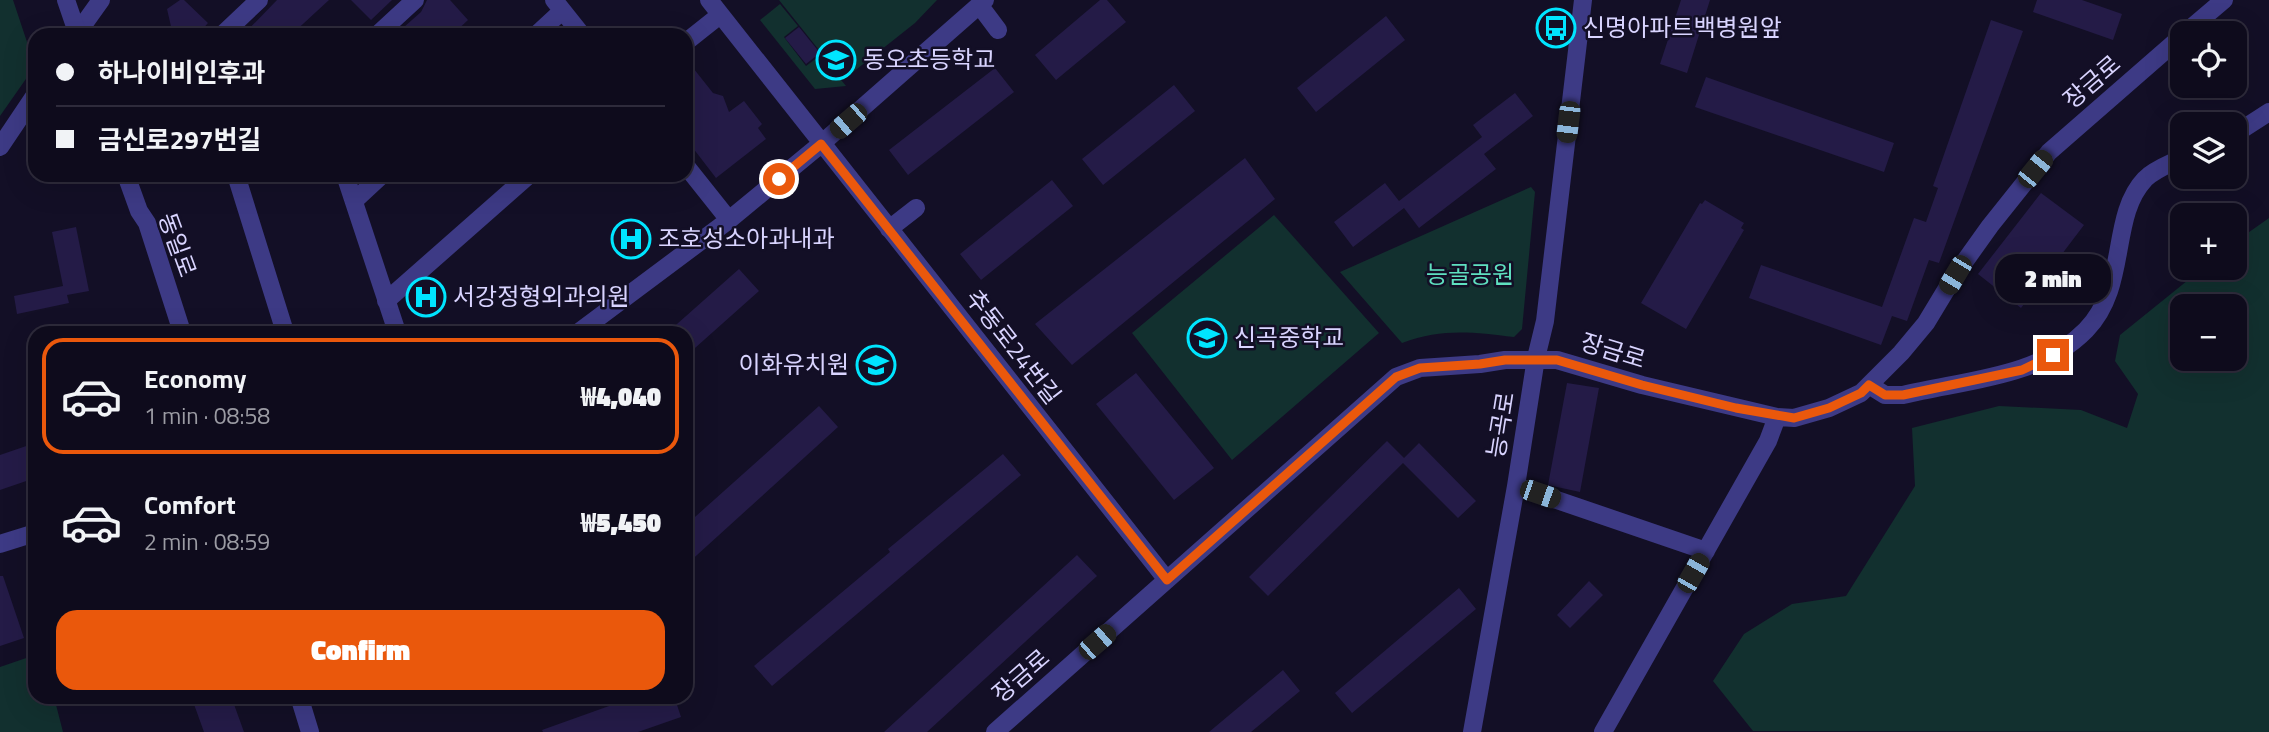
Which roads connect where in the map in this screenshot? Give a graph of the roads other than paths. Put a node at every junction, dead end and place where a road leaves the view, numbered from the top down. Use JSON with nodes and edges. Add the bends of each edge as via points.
{"nodes":[{"id":1,"x":66,"y":0,"type":"edge"},
{"id":2,"x":101,"y":0,"type":"edge"},
{"id":3,"x":259,"y":0,"type":"edge"},
{"id":4,"x":415,"y":0,"type":"edge"},
{"id":5,"x":709,"y":0,"type":"edge"},
{"id":6,"x":1583,"y":0,"type":"edge"},
{"id":7,"x":2224,"y":0,"type":"edge"},
{"id":8,"x":983,"y":3,"type":"edge"},
{"id":9,"x":558,"y":6,"type":"edge"},
{"id":10,"x":720,"y":15,"type":"junction"},
{"id":11,"x":2200,"y":21,"type":"edge"},
{"id":12,"x":75,"y":28,"type":"edge"},
{"id":13,"x":81,"y":28,"type":"edge"},
{"id":14,"x":229,"y":28,"type":"edge"},
{"id":15,"x":385,"y":28,"type":"edge"},
{"id":16,"x":541,"y":28,"type":"edge"},
{"id":17,"x":576,"y":28,"type":"edge"},
{"id":18,"x":998,"y":30,"type":"dead end"},
{"id":19,"x":693,"y":36,"type":"edge"},
{"id":20,"x":2170,"y":47,"type":"edge"},
{"id":21,"x":28,"y":105,"type":"edge"},
{"id":22,"x":2269,"y":112,"type":"edge"},
{"id":23,"x":2247,"y":126,"type":"edge"},
{"id":24,"x":821,"y":144,"type":"junction"},
{"id":25,"x":0,"y":147,"type":"edge"},
{"id":26,"x":2170,"y":165,"type":"edge"},
{"id":27,"x":693,"y":175,"type":"edge"},
{"id":28,"x":129,"y":182,"type":"edge"},
{"id":29,"x":238,"y":182,"type":"edge"},
{"id":30,"x":347,"y":182,"type":"edge"},
{"id":31,"x":374,"y":182,"type":"edge"},
{"id":32,"x":521,"y":182,"type":"edge"},
{"id":33,"x":354,"y":201,"type":"junction"},
{"id":34,"x":916,"y":208,"type":"dead end"},
{"id":35,"x":729,"y":220,"type":"junction"},
{"id":36,"x":889,"y":229,"type":"junction"},
{"id":37,"x":386,"y":301,"type":"junction"},
{"id":38,"x":180,"y":326,"type":"edge"},
{"id":39,"x":283,"y":326,"type":"edge"},
{"id":40,"x":395,"y":326,"type":"edge"},
{"id":41,"x":587,"y":326,"type":"edge"},
{"id":42,"x":1536,"y":358,"type":"junction"},
{"id":43,"x":1869,"y":385,"type":"junction"},
{"id":44,"x":1777,"y":417,"type":"junction"},
{"id":45,"x":1516,"y":486,"type":"junction"},
{"id":46,"x":28,"y":535,"type":"edge"},
{"id":47,"x":0,"y":544,"type":"edge"},
{"id":48,"x":1706,"y":551,"type":"junction"},
{"id":49,"x":1167,"y":580,"type":"junction"},
{"id":50,"x":301,"y":704,"type":"edge"},
{"id":51,"x":310,"y":732,"type":"edge"},
{"id":52,"x":995,"y":732,"type":"edge"},
{"id":53,"x":1472,"y":732,"type":"edge"},
{"id":54,"x":1603,"y":732,"type":"edge"}],
"edges":[{"from":1,"to":12,"type":"street"},
{"from":2,"to":13,"type":"street"},
{"from":3,"to":14,"type":"street"},
{"from":4,"to":15,"type":"street"},
{"from":5,"to":10,"type":"street","name":"추동로24번길"},
{"from":6,"to":42,"type":"street","name":"능곡로","via":[[1545,321]]},
{"from":7,"to":11,"type":"street","name":"장금로"},
{"from":8,"to":18,"type":"street"},
{"from":8,"to":24,"type":"street"},
{"from":9,"to":16,"type":"street"},
{"from":9,"to":17,"type":"street"},
{"from":10,"to":19,"type":"street"},
{"from":10,"to":24,"type":"street","name":"추동로24번길"},
{"from":20,"to":43,"type":"street","name":"장금로","via":[[2049,152],[1983,236],[1926,323]]},
{"from":21,"to":25,"type":"street"},
{"from":22,"to":23,"type":"street"},
{"from":24,"to":35,"type":"street"},
{"from":24,"to":36,"type":"street","name":"추동로24번길"},
{"from":26,"to":43,"type":"street","via":[[2147,177],[2133,194],[2103,307],[2085,330],[2053,355],[2022,370],[1903,395],[1885,395]]},
{"from":27,"to":35,"type":"street"},
{"from":28,"to":38,"type":"street","name":"동일로"},
{"from":29,"to":39,"type":"street"},
{"from":30,"to":33,"type":"street"},
{"from":31,"to":33,"type":"street"},
{"from":32,"to":37,"type":"street"},
{"from":33,"to":37,"type":"street"},
{"from":34,"to":36,"type":"street"},
{"from":35,"to":41,"type":"street"},
{"from":36,"to":49,"type":"street","name":"추동로24번길"},
{"from":37,"to":40,"type":"street"},
{"from":42,"to":44,"type":"street","name":"장금로"},
{"from":42,"to":45,"type":"street","name":"능곡로"},
{"from":42,"to":49,"type":"street","name":"장금로","via":[[1420,368],[1396,377]]},
{"from":43,"to":44,"type":"street","name":"장금로","via":[[1819,412]]},
{"from":44,"to":48,"type":"street"},
{"from":45,"to":48,"type":"street"},
{"from":45,"to":53,"type":"street","name":"능곡로"},
{"from":46,"to":47,"type":"street"},
{"from":48,"to":54,"type":"street"},
{"from":49,"to":52,"type":"street","name":"장금로"},
{"from":50,"to":51,"type":"street"}]}
